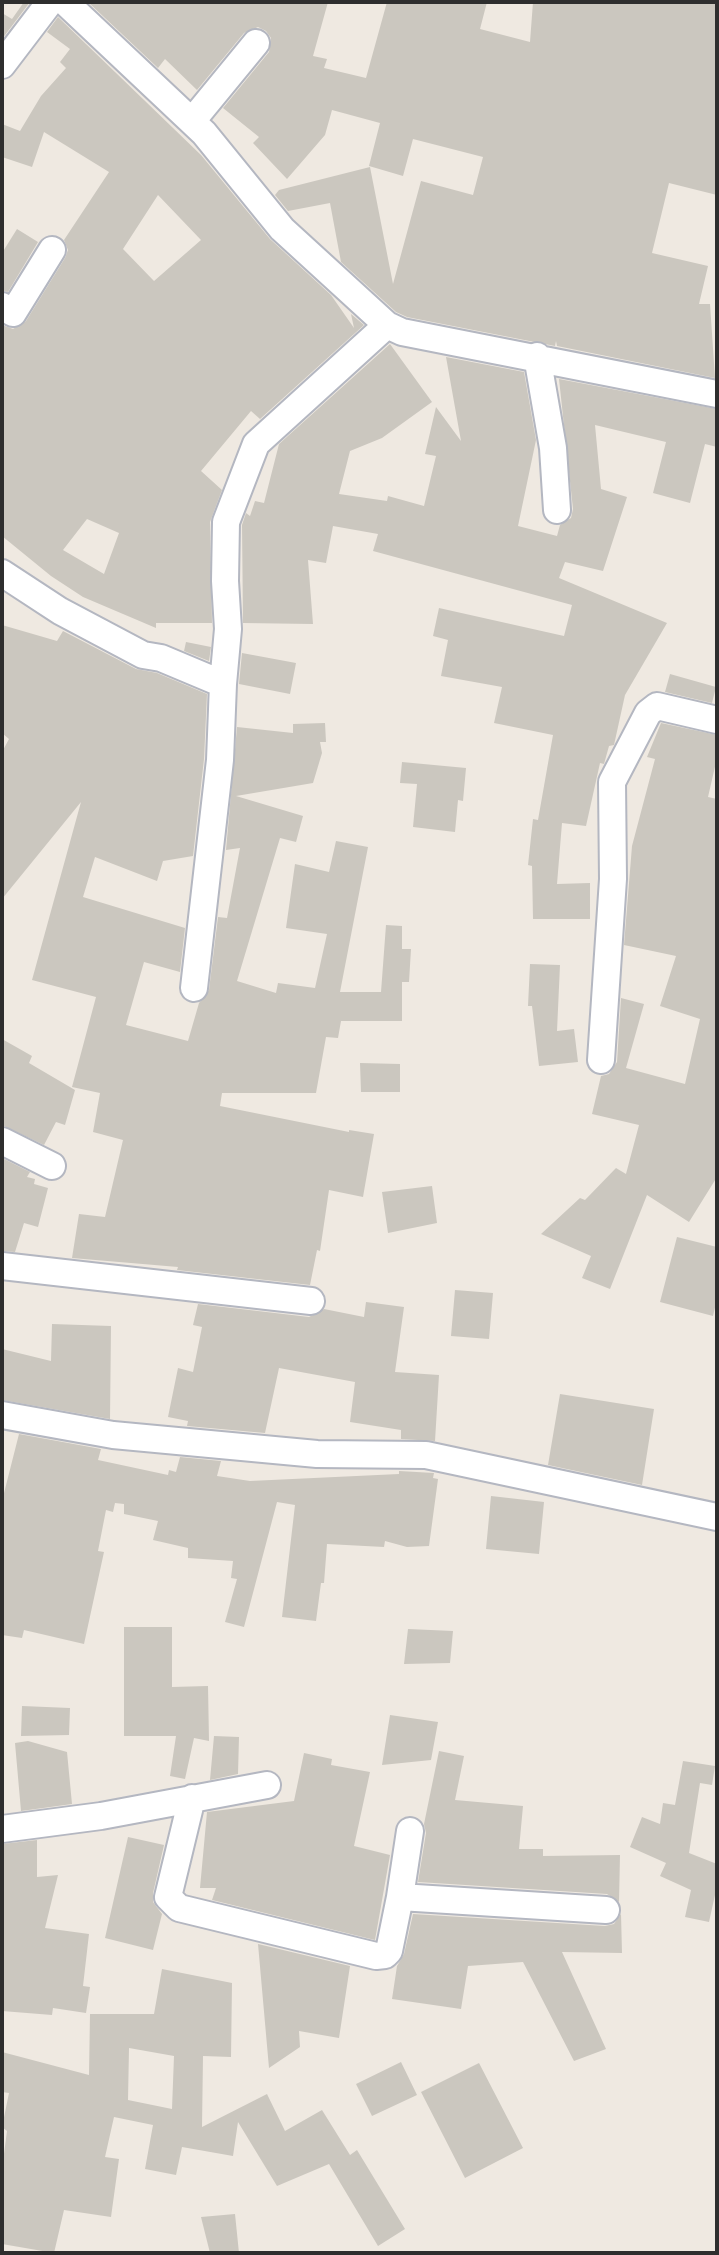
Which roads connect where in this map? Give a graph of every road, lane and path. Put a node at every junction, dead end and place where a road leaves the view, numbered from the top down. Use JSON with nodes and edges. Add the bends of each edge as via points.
{"nodes":[{"id":1,"x":50,"y":2,"type":"edge"},
{"id":2,"x":65,"y":2,"type":"edge"},
{"id":3,"x":256,"y":43,"type":"dead end"},
{"id":4,"x":2,"y":65,"type":"edge"},
{"id":5,"x":192,"y":121,"type":"junction"},
{"id":6,"x":52,"y":250,"type":"dead end"},
{"id":7,"x":6,"y":315,"type":"edge"},
{"id":8,"x":387,"y":325,"type":"junction"},
{"id":9,"x":537,"y":356,"type":"junction"},
{"id":10,"x":717,"y":394,"type":"edge"},
{"id":11,"x":556,"y":510,"type":"dead end"},
{"id":12,"x":2,"y":573,"type":"edge"},
{"id":13,"x":223,"y":684,"type":"junction"},
{"id":14,"x":717,"y":720,"type":"edge"},
{"id":15,"x":194,"y":988,"type":"dead end"},
{"id":16,"x":601,"y":1060,"type":"dead end"},
{"id":17,"x":2,"y":1141,"type":"edge"},
{"id":18,"x":52,"y":1166,"type":"dead end"},
{"id":19,"x":2,"y":1266,"type":"edge"},
{"id":20,"x":311,"y":1301,"type":"dead end"},
{"id":21,"x":2,"y":1415,"type":"edge"},
{"id":22,"x":717,"y":1517,"type":"edge"},
{"id":23,"x":267,"y":1785,"type":"dead end"},
{"id":24,"x":192,"y":1798,"type":"junction"},
{"id":25,"x":2,"y":1829,"type":"edge"},
{"id":26,"x":410,"y":1831,"type":"dead end"},
{"id":27,"x":400,"y":1897,"type":"junction"},
{"id":28,"x":606,"y":1910,"type":"dead end"}],
"edges":[{"from":1,"to":4,"type":"street"},
{"from":2,"to":5,"type":"street"},
{"from":3,"to":5,"type":"street"},
{"from":5,"to":8,"type":"street","via":[[282,229]]},
{"from":6,"to":7,"type":"street"},
{"from":8,"to":9,"type":"street","via":[[402,332]]},
{"from":8,"to":13,"type":"street","via":[[256,444],[226,522],[228,629]]},
{"from":9,"to":10,"type":"street"},
{"from":9,"to":11,"type":"street","via":[[553,448]]},
{"from":12,"to":13,"type":"street","via":[[60,611],[143,655]]},
{"from":13,"to":15,"type":"street","via":[[220,760]]},
{"from":14,"to":16,"type":"street","via":[[657,706],[648,713],[612,782],[613,879]]},
{"from":17,"to":18,"type":"street"},
{"from":19,"to":20,"type":"street"},
{"from":21,"to":22,"type":"street","via":[[113,1435],[317,1454],[426,1455]]},
{"from":23,"to":24,"type":"street"},
{"from":24,"to":25,"type":"street"},
{"from":24,"to":27,"type":"street","via":[[168,1897],[179,1909],[376,1956],[389,1951]]},
{"from":26,"to":27,"type":"street"},
{"from":27,"to":28,"type":"street"}]}
